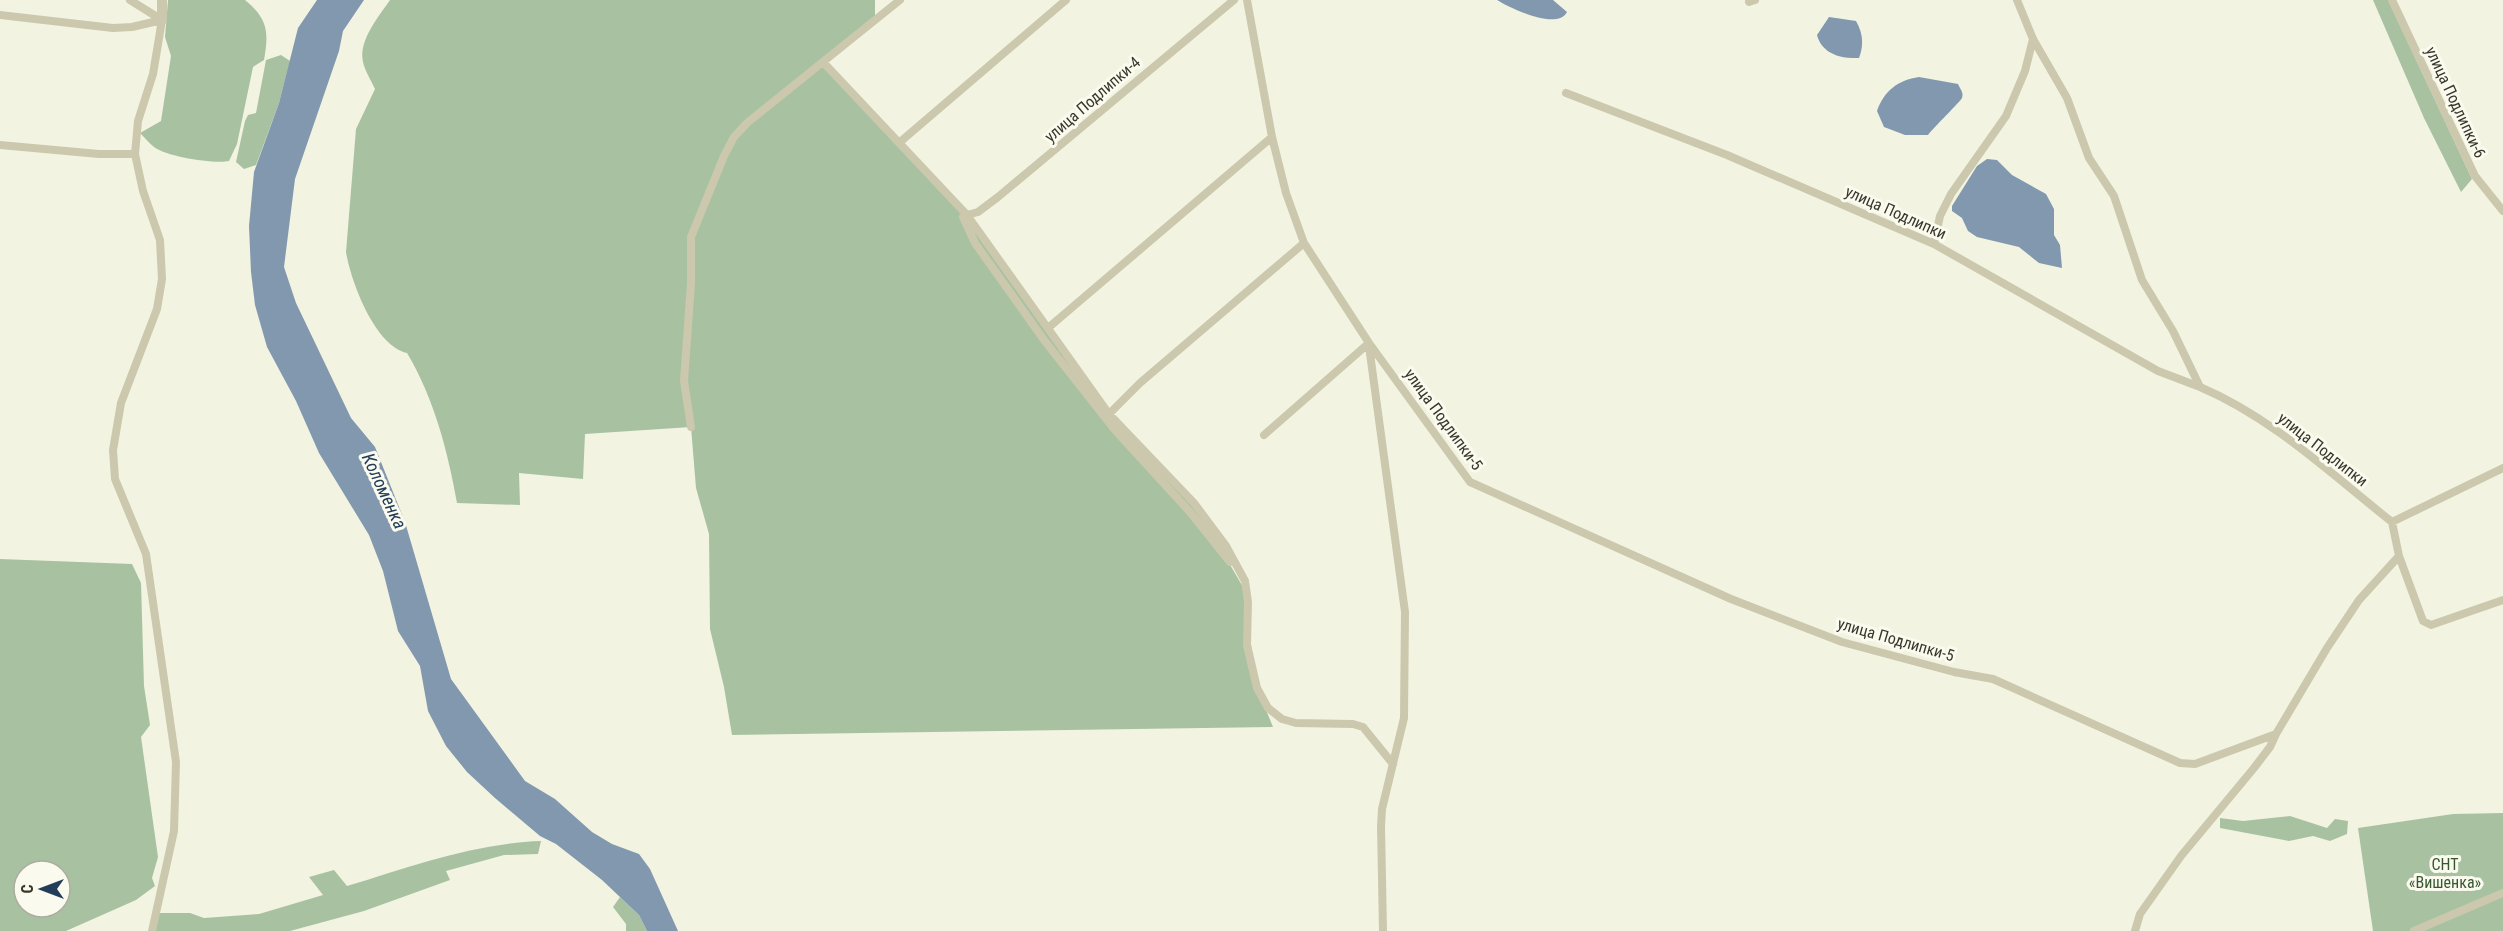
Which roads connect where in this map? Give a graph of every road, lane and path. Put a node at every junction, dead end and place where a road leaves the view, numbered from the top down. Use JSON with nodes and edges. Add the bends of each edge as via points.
{"nodes":[{"id":1,"x":130,"y":0,"type":"edge"},
{"id":2,"x":162,"y":0,"type":"edge"},
{"id":3,"x":900,"y":0,"type":"edge"},
{"id":4,"x":1066,"y":0,"type":"edge"},
{"id":5,"x":1234,"y":0,"type":"edge"},
{"id":6,"x":1247,"y":0,"type":"edge"},
{"id":7,"x":2017,"y":0,"type":"edge"},
{"id":8,"x":2392,"y":0,"type":"edge"},
{"id":9,"x":0,"y":15,"type":"edge"},
{"id":10,"x":162,"y":20,"type":"junction"},
{"id":11,"x":2034,"y":39,"type":"junction"},
{"id":12,"x":823,"y":62,"type":"junction"},
{"id":13,"x":1566,"y":93,"type":"dead end"},
{"id":14,"x":1272,"y":137,"type":"junction"},
{"id":15,"x":900,"y":142,"type":"junction"},
{"id":16,"x":0,"y":145,"type":"edge"},
{"id":17,"x":135,"y":154,"type":"junction"},
{"id":18,"x":958,"y":208,"type":"junction"},
{"id":19,"x":2503,"y":211,"type":"edge"},
{"id":20,"x":967,"y":215,"type":"junction"},
{"id":21,"x":1304,"y":243,"type":"junction"},
{"id":22,"x":1934,"y":244,"type":"junction"},
{"id":23,"x":1048,"y":328,"type":"junction"},
{"id":24,"x":1368,"y":343,"type":"junction"},
{"id":25,"x":2200,"y":387,"type":"junction"},
{"id":26,"x":1109,"y":414,"type":"junction"},
{"id":27,"x":691,"y":427,"type":"dead end"},
{"id":28,"x":1264,"y":435,"type":"dead end"},
{"id":29,"x":2503,"y":468,"type":"edge"},
{"id":30,"x":2392,"y":522,"type":"junction"},
{"id":31,"x":2399,"y":556,"type":"junction"},
{"id":32,"x":1245,"y":581,"type":"junction"},
{"id":33,"x":2503,"y":600,"type":"edge"},
{"id":34,"x":2276,"y":734,"type":"junction"},
{"id":35,"x":1393,"y":764,"type":"junction"},
{"id":36,"x":2503,"y":893,"type":"edge"},
{"id":37,"x":152,"y":931,"type":"edge"},
{"id":38,"x":1383,"y":931,"type":"edge"},
{"id":39,"x":2135,"y":931,"type":"edge"},
{"id":40,"x":2414,"y":931,"type":"edge"}],
"edges":[{"from":1,"to":10,"type":"street"},
{"from":2,"to":10,"type":"street"},
{"from":3,"to":12,"type":"street"},
{"from":4,"to":15,"type":"street"},
{"from":5,"to":20,"type":"street","name":"улица Подлипки-4","via":[[998,197]]},
{"from":6,"to":14,"type":"street"},
{"from":7,"to":11,"type":"street"},
{"from":8,"to":19,"type":"street","name":"улица Подлипки-6","via":[[2475,176]]},
{"from":9,"to":10,"type":"street","via":[[113,28]]},
{"from":10,"to":17,"type":"street","via":[[153,74],[138,121]]},
{"from":11,"to":22,"type":"street","via":[[2006,116],[1950,194]]},
{"from":11,"to":25,"type":"street","via":[[2067,98],[2089,158],[2114,196],[2142,280]]},
{"from":12,"to":15,"type":"street"},
{"from":12,"to":27,"type":"street","via":[[738,131],[696,219],[691,237],[684,381]]},
{"from":13,"to":22,"type":"street","name":"улица Подлипки","via":[[1727,155]]},
{"from":14,"to":21,"type":"street"},
{"from":14,"to":23,"type":"street"},
{"from":15,"to":18,"type":"street"},
{"from":16,"to":17,"type":"street"},
{"from":17,"to":37,"type":"street","via":[[160,240],[162,279],[157,309],[121,403],[114,450],[115,479],[146,554],[176,762],[174,831]]},
{"from":18,"to":20,"type":"street"},
{"from":18,"to":32,"type":"street","via":[[975,243],[1044,340],[1115,430],[1190,512]]},
{"from":20,"to":23,"type":"street"},
{"from":21,"to":24,"type":"street"},
{"from":21,"to":26,"type":"street"},
{"from":22,"to":25,"type":"street","name":"улица Подлипки","via":[[2158,370]]},
{"from":23,"to":26,"type":"street"},
{"from":24,"to":28,"type":"street"},
{"from":24,"to":34,"type":"street","name":"улица Подлипки-5","via":[[1470,482],[1731,599],[1842,642],[1993,679],[2180,763],[2195,764]]},
{"from":24,"to":35,"type":"street","via":[[1405,612],[1404,718]]},
{"from":25,"to":30,"type":"street","name":"улица Подлипки","via":[[2270,425]]},
{"from":26,"to":32,"type":"street","via":[[1194,503],[1226,546]]},
{"from":29,"to":30,"type":"street"},
{"from":30,"to":31,"type":"street"},
{"from":31,"to":33,"type":"street","via":[[2423,621],[2431,625]]},
{"from":31,"to":34,"type":"street","via":[[2359,600]]},
{"from":32,"to":35,"type":"street","via":[[1247,645],[1257,688],[1268,708],[1282,719],[1296,723],[1363,727]]},
{"from":34,"to":39,"type":"street","via":[[2254,768],[2181,856],[2140,914]]},
{"from":35,"to":38,"type":"street","via":[[1381,826]]},
{"from":36,"to":40,"type":"street"}]}
